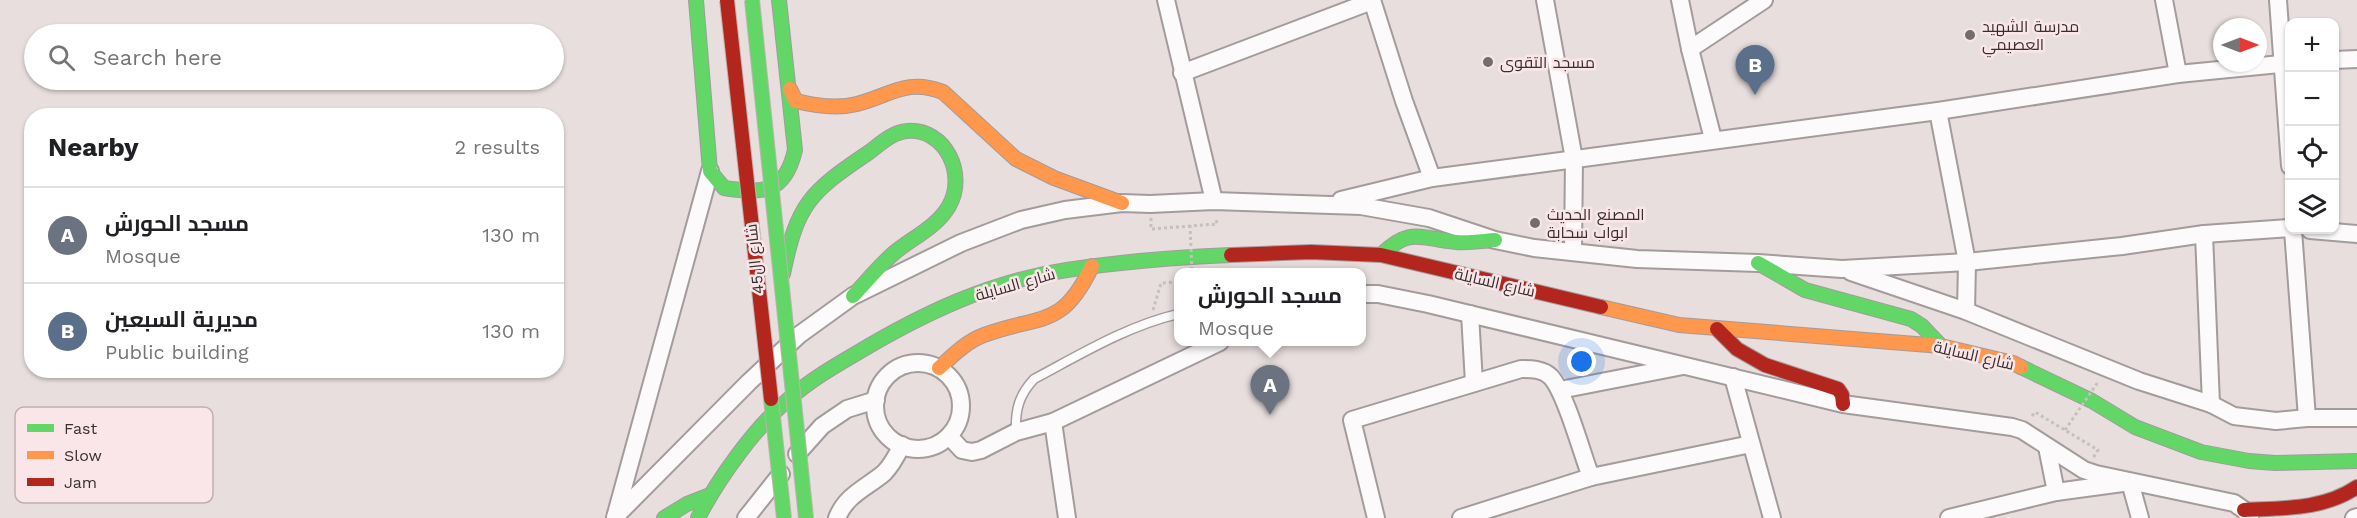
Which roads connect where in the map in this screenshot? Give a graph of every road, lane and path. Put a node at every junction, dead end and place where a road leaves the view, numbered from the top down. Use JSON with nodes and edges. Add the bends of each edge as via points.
{"nodes":[{"id":1,"x":696,"y":0,"type":"edge"},
{"id":2,"x":727,"y":0,"type":"edge"},
{"id":3,"x":752,"y":0,"type":"edge"},
{"id":4,"x":778,"y":0,"type":"edge"},
{"id":5,"x":1166,"y":0,"type":"edge"},
{"id":6,"x":1372,"y":0,"type":"edge"},
{"id":7,"x":1545,"y":0,"type":"edge"},
{"id":8,"x":1680,"y":0,"type":"edge"},
{"id":9,"x":1764,"y":0,"type":"edge"},
{"id":10,"x":2164,"y":0,"type":"edge"},
{"id":11,"x":2278,"y":0,"type":"edge"},
{"id":12,"x":1690,"y":49,"type":"junction"},
{"id":13,"x":2285,"y":55,"type":"edge"},
{"id":14,"x":2357,"y":59,"type":"edge"},
{"id":15,"x":2339,"y":60,"type":"edge"},
{"id":16,"x":2285,"y":63,"type":"edge"},
{"id":17,"x":2286,"y":72,"type":"edge"},
{"id":18,"x":1182,"y":73,"type":"junction"},
{"id":19,"x":2178,"y":74,"type":"junction"},
{"id":20,"x":790,"y":89,"type":"junction"},
{"id":21,"x":1938,"y":111,"type":"junction"},
{"id":22,"x":2288,"y":126,"type":"edge"},
{"id":23,"x":1713,"y":139,"type":"junction"},
{"id":24,"x":1574,"y":159,"type":"junction"},
{"id":25,"x":710,"y":171,"type":"junction"},
{"id":26,"x":1432,"y":178,"type":"junction"},
{"id":27,"x":1214,"y":201,"type":"junction"},
{"id":28,"x":1122,"y":202,"type":"junction"},
{"id":29,"x":1326,"y":204,"type":"junction"},
{"id":30,"x":1217,"y":224,"type":"dead end"},
{"id":31,"x":1190,"y":225,"type":"junction"},
{"id":32,"x":1151,"y":229,"type":"dead end"},
{"id":33,"x":2285,"y":229,"type":"edge"},
{"id":34,"x":2339,"y":232,"type":"edge"},
{"id":35,"x":2204,"y":234,"type":"junction"},
{"id":36,"x":2291,"y":234,"type":"edge"},
{"id":37,"x":2357,"y":234,"type":"edge"},
{"id":38,"x":1496,"y":240,"type":"junction"},
{"id":39,"x":1573,"y":252,"type":"junction"},
{"id":40,"x":1381,"y":255,"type":"junction"},
{"id":41,"x":1967,"y":262,"type":"junction"},
{"id":42,"x":1758,"y":263,"type":"junction"},
{"id":43,"x":1092,"y":266,"type":"junction"},
{"id":44,"x":1192,"y":268,"type":"edge"},
{"id":45,"x":1842,"y":269,"type":"junction"},
{"id":46,"x":1161,"y":283,"type":"dead end"},
{"id":47,"x":781,"y":287,"type":"junction"},
{"id":48,"x":1366,"y":294,"type":"edge"},
{"id":49,"x":853,"y":296,"type":"junction"},
{"id":50,"x":1966,"y":311,"type":"junction"},
{"id":51,"x":1470,"y":314,"type":"junction"},
{"id":52,"x":1174,"y":315,"type":"edge"},
{"id":53,"x":1149,"y":321,"type":"junction"},
{"id":54,"x":1717,"y":329,"type":"junction"},
{"id":55,"x":1212,"y":346,"type":"edge"},
{"id":56,"x":1941,"y":346,"type":"junction"},
{"id":57,"x":1687,"y":365,"type":"junction"},
{"id":58,"x":939,"y":368,"type":"junction"},
{"id":59,"x":1733,"y":376,"type":"junction"},
{"id":60,"x":2098,"y":382,"type":"dead end"},
{"id":61,"x":1474,"y":383,"type":"junction"},
{"id":62,"x":1560,"y":390,"type":"junction"},
{"id":63,"x":876,"y":400,"type":"junction"},
{"id":64,"x":1843,"y":404,"type":"junction"},
{"id":65,"x":2211,"y":404,"type":"junction"},
{"id":66,"x":2035,"y":412,"type":"dead end"},
{"id":67,"x":2307,"y":418,"type":"junction"},
{"id":68,"x":2357,"y":418,"type":"edge"},
{"id":69,"x":1053,"y":422,"type":"junction"},
{"id":70,"x":2065,"y":430,"type":"junction"},
{"id":71,"x":1016,"y":432,"type":"junction"},
{"id":72,"x":949,"y":436,"type":"junction"},
{"id":73,"x":1751,"y":444,"type":"junction"},
{"id":74,"x":902,"y":446,"type":"junction"},
{"id":75,"x":2048,"y":447,"type":"junction"},
{"id":76,"x":2098,"y":450,"type":"dead end"},
{"id":77,"x":2357,"y":461,"type":"edge"},
{"id":78,"x":1591,"y":477,"type":"junction"},
{"id":79,"x":2130,"y":482,"type":"junction"},
{"id":80,"x":2357,"y":487,"type":"edge"},
{"id":81,"x":2055,"y":492,"type":"junction"},
{"id":82,"x":710,"y":495,"type":"junction"},
{"id":83,"x":2247,"y":514,"type":"edge"},
{"id":84,"x":1970,"y":515,"type":"edge"},
{"id":85,"x":615,"y":517,"type":"edge"},
{"id":86,"x":664,"y":518,"type":"edge"},
{"id":87,"x":698,"y":518,"type":"edge"},
{"id":88,"x":746,"y":518,"type":"edge"},
{"id":89,"x":784,"y":518,"type":"edge"},
{"id":90,"x":806,"y":518,"type":"edge"},
{"id":91,"x":837,"y":518,"type":"edge"},
{"id":92,"x":1067,"y":518,"type":"edge"},
{"id":93,"x":1376,"y":518,"type":"edge"},
{"id":94,"x":1461,"y":518,"type":"edge"},
{"id":95,"x":1772,"y":518,"type":"edge"},
{"id":96,"x":1949,"y":518,"type":"edge"},
{"id":97,"x":2140,"y":518,"type":"edge"}],
"edges":[{"from":1,"to":25,"type":"main road"},
{"from":2,"to":89,"type":"main road","name":"شارع ال45","bridge":true},
{"from":3,"to":47,"type":"main road","name":"شارع ال45","bridge":true},
{"from":4,"to":20,"type":"main road"},
{"from":5,"to":18,"type":"street"},
{"from":6,"to":18,"type":"street"},
{"from":6,"to":26,"type":"street"},
{"from":7,"to":24,"type":"street"},
{"from":8,"to":12,"type":"street"},
{"from":9,"to":12,"type":"street"},
{"from":10,"to":19,"type":"street"},
{"from":11,"to":13,"type":"street"},
{"from":12,"to":23,"type":"street"},
{"from":14,"to":15,"type":"street"},
{"from":16,"to":19,"type":"street"},
{"from":17,"to":22,"type":"street"},
{"from":18,"to":27,"type":"street"},
{"from":19,"to":21,"type":"street"},
{"from":20,"to":25,"type":"main road","via":[[795,150],[790,171],[777,185],[751,192],[724,188]]},
{"from":20,"to":28,"type":"main road","via":[[796,101],[842,106],[858,104],[902,86],[933,87],[944,92],[1016,159],[1054,178]]},
{"from":21,"to":23,"type":"street"},
{"from":21,"to":41,"type":"street"},
{"from":23,"to":24,"type":"street"},
{"from":24,"to":26,"type":"street"},
{"from":24,"to":39,"type":"street"},
{"from":25,"to":85,"type":"street"},
{"from":26,"to":29,"type":"street"},
{"from":27,"to":28,"type":"street"},
{"from":27,"to":29,"type":"street"},
{"from":28,"to":49,"type":"street","via":[[1021,220],[961,243]]},
{"from":29,"to":38,"type":"street","via":[[1430,218]]},
{"from":30,"to":31,"type":"path"},
{"from":31,"to":32,"type":"path"},
{"from":31,"to":44,"type":"path","bridge":true},
{"from":33,"to":35,"type":"street"},
{"from":34,"to":37,"type":"street"},
{"from":35,"to":41,"type":"street"},
{"from":35,"to":65,"type":"street"},
{"from":36,"to":67,"type":"street"},
{"from":38,"to":39,"type":"street"},
{"from":38,"to":40,"type":"main road","via":[[1455,242],[1412,235],[1392,243]]},
{"from":39,"to":42,"type":"street","via":[[1637,259]]},
{"from":40,"to":43,"type":"main road","name":"شارع السايلة","via":[[1311,252]]},
{"from":40,"to":54,"type":"main road","name":"شارع السايلة","via":[[1658,320]]},
{"from":41,"to":45,"type":"street"},
{"from":41,"to":50,"type":"street"},
{"from":42,"to":45,"type":"street"},
{"from":42,"to":56,"type":"main road","via":[[1805,290],[1911,319]]},
{"from":43,"to":58,"type":"main road","via":[[1077,295],[1058,312],[973,341]]},
{"from":43,"to":82,"type":"main road","name":"شارع السايلة","via":[[999,286],[945,305],[888,334],[789,399],[759,429]]},
{"from":45,"to":50,"type":"street"},
{"from":46,"to":53,"type":"path"},
{"from":47,"to":49,"type":"main road","bridge":true,"via":[[795,221],[817,189],[895,135],[929,135],[953,161],[954,196],[941,215],[892,256]]},
{"from":47,"to":90,"type":"main road","name":"شارع ال45","bridge":true},
{"from":48,"to":51,"type":"street"},
{"from":49,"to":85,"type":"street","via":[[799,335]]},
{"from":50,"to":65,"type":"street","via":[[2139,381]]},
{"from":51,"to":57,"type":"street"},
{"from":51,"to":61,"type":"street"},
{"from":52,"to":53,"type":"lane"},
{"from":53,"to":71,"type":"lane","via":[[1034,379],[1019,401]]},
{"from":54,"to":56,"type":"main road","name":"شارع السايلة"},
{"from":54,"to":64,"type":"main road","via":[[1737,349],[1765,365],[1838,389]]},
{"from":55,"to":69,"type":"street"},
{"from":56,"to":77,"type":"main road","name":"شارع السايلة","via":[[2013,363],[2092,401],[2135,428],[2201,452],[2275,463]]},
{"from":57,"to":59,"type":"street"},
{"from":57,"to":62,"type":"street"},
{"from":58,"to":63,"type":"street","via":[[916,363],[904,365],[885,379]]},
{"from":58,"to":72,"type":"street","via":[[957,387],[961,400],[961,413]]},
{"from":59,"to":64,"type":"street"},
{"from":59,"to":73,"type":"street"},
{"from":60,"to":70,"type":"path","bridge":true},
{"from":61,"to":62,"type":"street","via":[[1521,369],[1535,369],[1550,376]]},
{"from":61,"to":93,"type":"street","via":[[1352,420]]},
{"from":62,"to":78,"type":"street"},
{"from":63,"to":74,"type":"street","via":[[885,432]]},
{"from":63,"to":88,"type":"street","via":[[847,409],[822,426]]},
{"from":64,"to":75,"type":"street","via":[[2002,425],[2022,430]]},
{"from":65,"to":67,"type":"street","via":[[2234,416],[2254,419]]},
{"from":66,"to":70,"type":"path"},
{"from":67,"to":68,"type":"street"},
{"from":69,"to":71,"type":"street"},
{"from":69,"to":92,"type":"street"},
{"from":70,"to":76,"type":"path"},
{"from":71,"to":72,"type":"street","via":[[972,452],[962,450]]},
{"from":72,"to":74,"type":"street","via":[[927,448]]},
{"from":73,"to":78,"type":"street"},
{"from":73,"to":95,"type":"street"},
{"from":74,"to":91,"type":"street","via":[[883,473],[850,497]]},
{"from":75,"to":79,"type":"street","via":[[2084,470]]},
{"from":75,"to":81,"type":"street"},
{"from":78,"to":94,"type":"street"},
{"from":79,"to":81,"type":"street"},
{"from":79,"to":83,"type":"street","via":[[2234,503]]},
{"from":79,"to":97,"type":"street"},
{"from":80,"to":83,"type":"main road","via":[[2342,497],[2318,504]]},
{"from":81,"to":84,"type":"street"},
{"from":82,"to":86,"type":"main road"},
{"from":82,"to":87,"type":"main road","name":"شارع السايلة"},
{"from":84,"to":96,"type":"street"}]}
